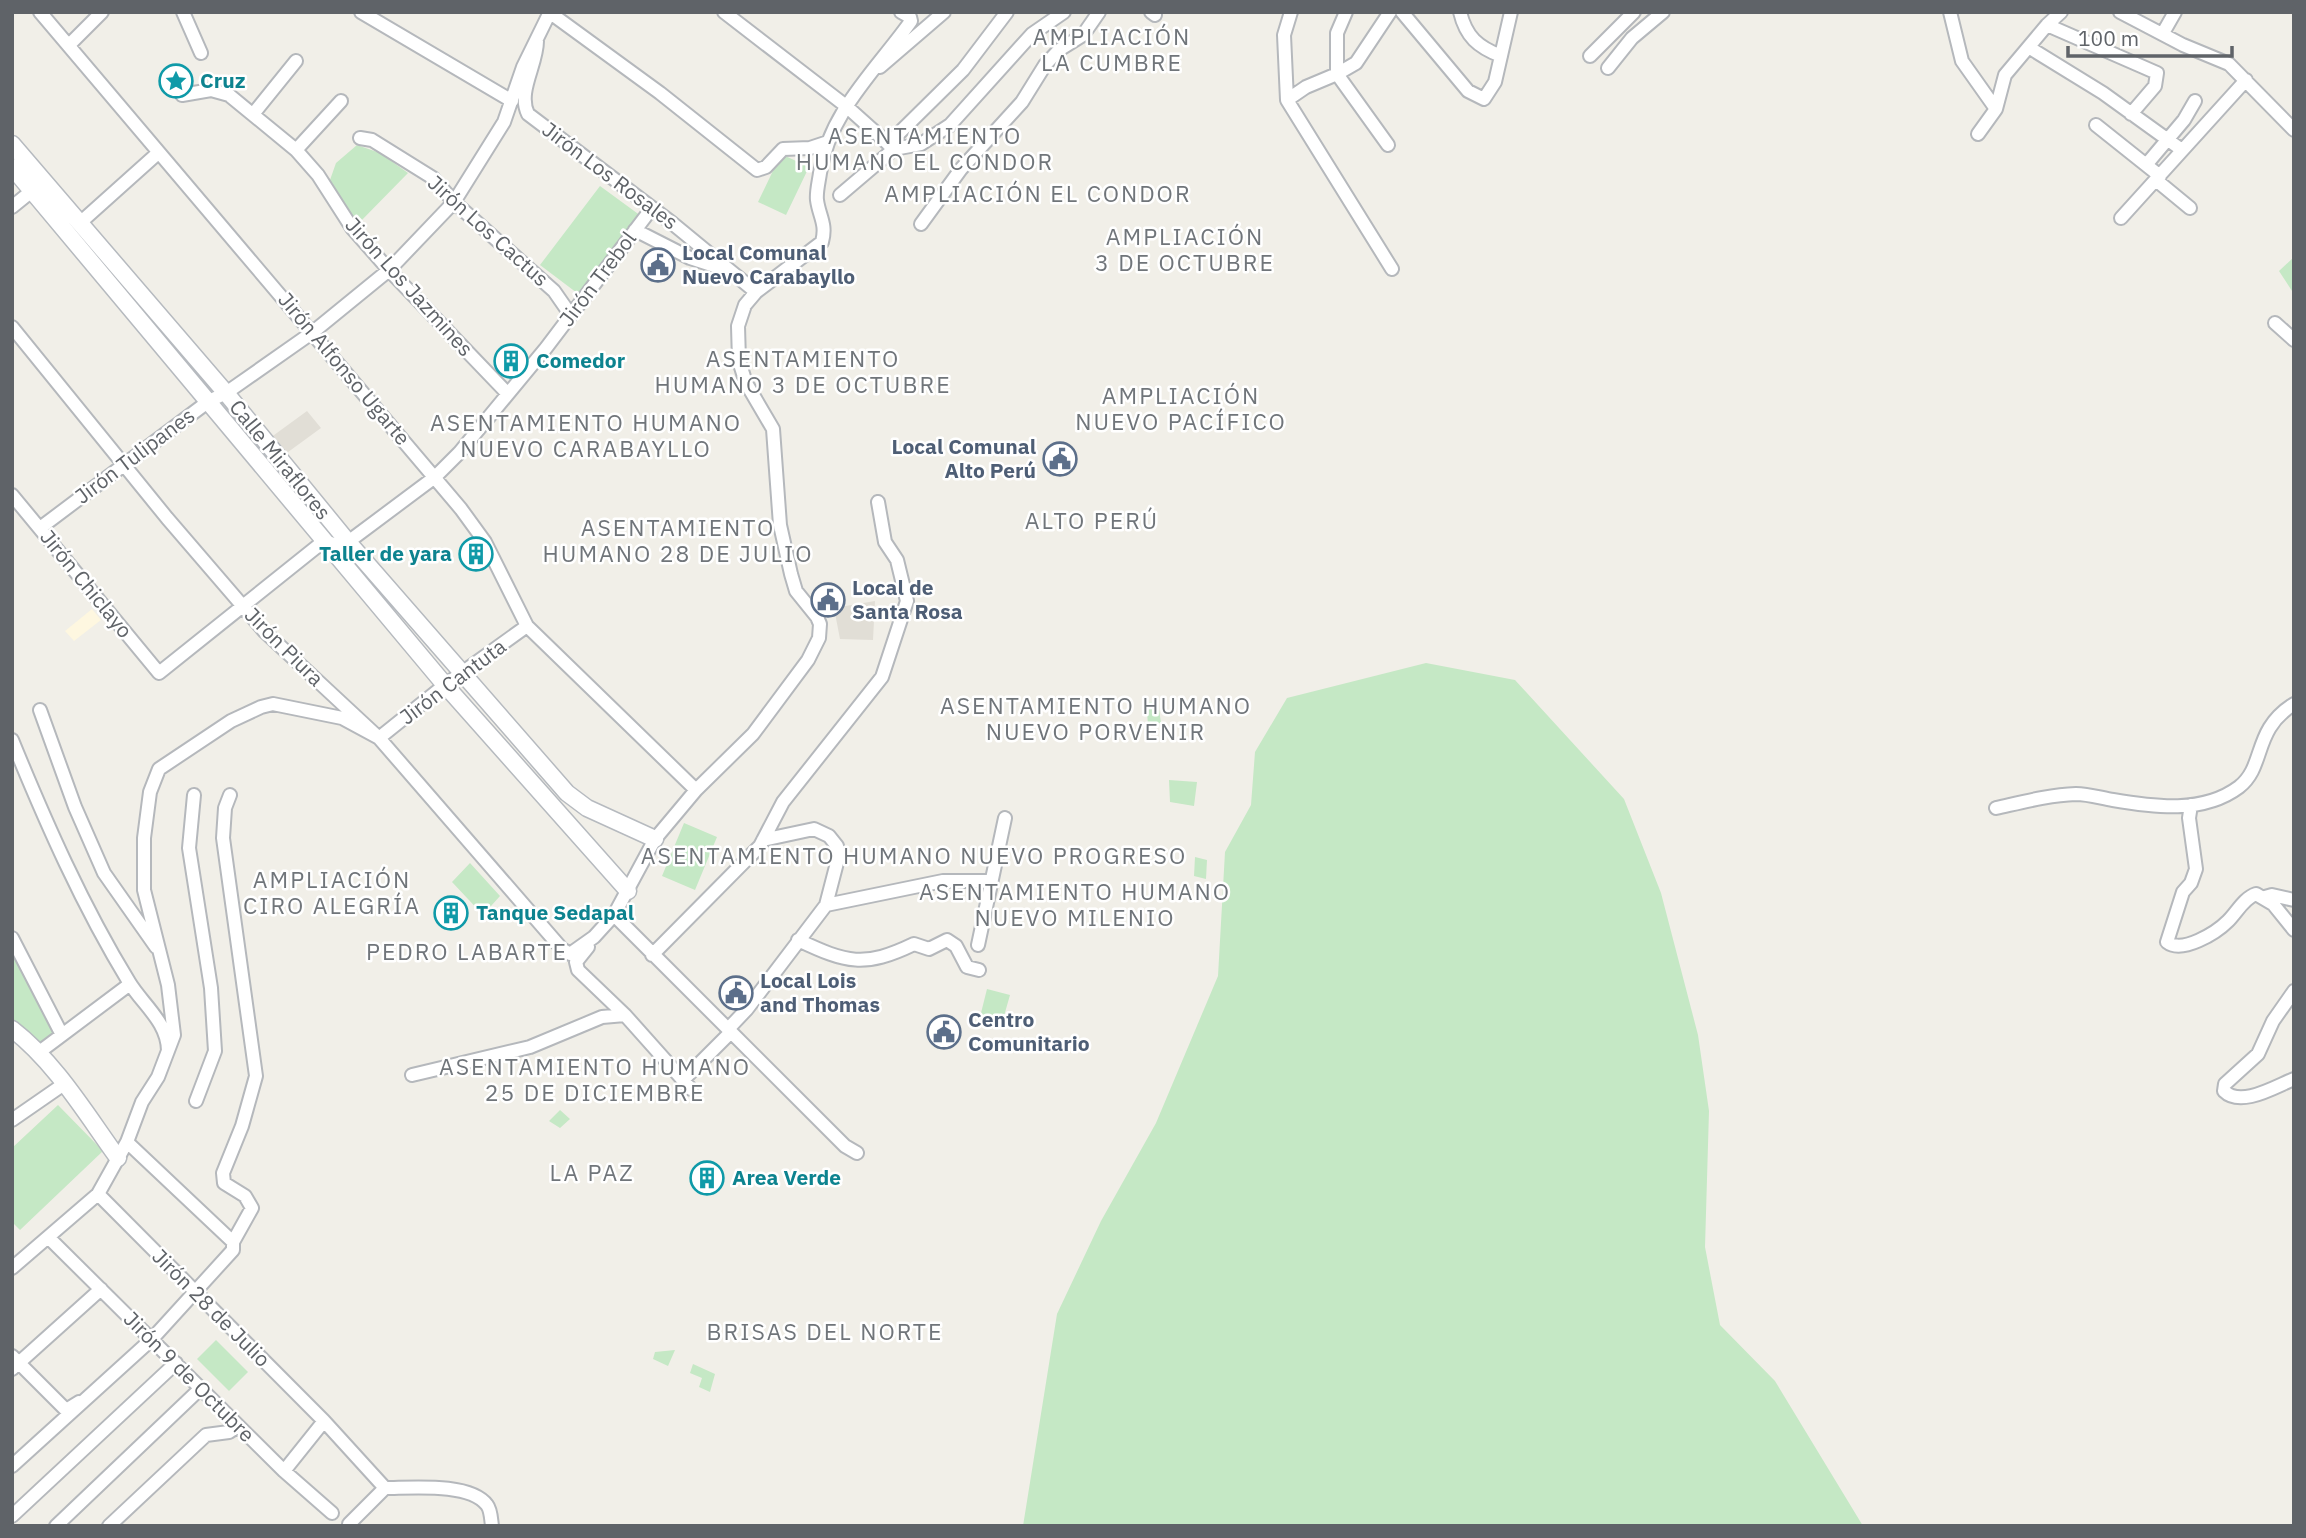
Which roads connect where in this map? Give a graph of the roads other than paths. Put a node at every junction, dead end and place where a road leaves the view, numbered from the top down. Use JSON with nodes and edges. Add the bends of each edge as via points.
{"nodes":[{"id":1,"x":40,"y":12,"type":"edge"},
{"id":2,"x":102,"y":12,"type":"edge"},
{"id":3,"x":183,"y":12,"type":"edge"},
{"id":4,"x":361,"y":12,"type":"edge"},
{"id":5,"x":550,"y":12,"type":"edge"},
{"id":6,"x":724,"y":12,"type":"edge"},
{"id":7,"x":934,"y":12,"type":"edge"},
{"id":8,"x":944,"y":12,"type":"edge"},
{"id":9,"x":1007,"y":12,"type":"edge"},
{"id":10,"x":1064,"y":12,"type":"edge"},
{"id":11,"x":1099,"y":12,"type":"edge"},
{"id":12,"x":1291,"y":12,"type":"edge"},
{"id":13,"x":1346,"y":12,"type":"edge"},
{"id":14,"x":1390,"y":12,"type":"edge"},
{"id":15,"x":1402,"y":12,"type":"edge"},
{"id":16,"x":1461,"y":12,"type":"edge"},
{"id":17,"x":1511,"y":12,"type":"edge"},
{"id":18,"x":1634,"y":12,"type":"edge"},
{"id":19,"x":1663,"y":12,"type":"edge"},
{"id":20,"x":1950,"y":12,"type":"edge"},
{"id":21,"x":2062,"y":12,"type":"edge"},
{"id":22,"x":2120,"y":12,"type":"edge"},
{"id":23,"x":2175,"y":12,"type":"edge"},
{"id":24,"x":906,"y":15,"type":"edge"},
{"id":25,"x":2047,"y":25,"type":"junction"},
{"id":26,"x":930,"y":26,"type":"junction"},
{"id":27,"x":2163,"y":33,"type":"junction"},
{"id":28,"x":537,"y":34,"type":"junction"},
{"id":29,"x":69,"y":45,"type":"junction"},
{"id":30,"x":2030,"y":48,"type":"junction"},
{"id":31,"x":201,"y":53,"type":"dead end"},
{"id":32,"x":1501,"y":56,"type":"junction"},
{"id":33,"x":1590,"y":56,"type":"dead end"},
{"id":34,"x":296,"y":61,"type":"dead end"},
{"id":35,"x":1608,"y":68,"type":"dead end"},
{"id":36,"x":1338,"y":74,"type":"junction"},
{"id":37,"x":869,"y":76,"type":"junction"},
{"id":38,"x":2246,"y":80,"type":"junction"},
{"id":39,"x":182,"y":95,"type":"dead end"},
{"id":40,"x":1287,"y":100,"type":"junction"},
{"id":41,"x":341,"y":101,"type":"dead end"},
{"id":42,"x":512,"y":101,"type":"junction"},
{"id":43,"x":2195,"y":102,"type":"dead end"},
{"id":44,"x":846,"y":106,"type":"junction"},
{"id":45,"x":1996,"y":108,"type":"junction"},
{"id":46,"x":254,"y":113,"type":"junction"},
{"id":47,"x":2131,"y":114,"type":"junction"},
{"id":48,"x":2096,"y":125,"type":"dead end"},
{"id":49,"x":2294,"y":130,"type":"edge"},
{"id":50,"x":1978,"y":134,"type":"dead end"},
{"id":51,"x":360,"y":138,"type":"dead end"},
{"id":52,"x":2165,"y":140,"type":"junction"},
{"id":53,"x":828,"y":142,"type":"junction"},
{"id":54,"x":12,"y":144,"type":"edge"},
{"id":55,"x":1388,"y":145,"type":"dead end"},
{"id":56,"x":890,"y":146,"type":"junction"},
{"id":57,"x":296,"y":150,"type":"junction"},
{"id":58,"x":2182,"y":150,"type":"junction"},
{"id":59,"x":158,"y":153,"type":"junction"},
{"id":60,"x":2147,"y":164,"type":"junction"},
{"id":61,"x":12,"y":167,"type":"edge"},
{"id":62,"x":2158,"y":178,"type":"junction"},
{"id":63,"x":33,"y":190,"type":"junction"},
{"id":64,"x":840,"y":195,"type":"dead end"},
{"id":65,"x":454,"y":202,"type":"junction"},
{"id":66,"x":12,"y":207,"type":"edge"},
{"id":67,"x":652,"y":208,"type":"junction"},
{"id":68,"x":2190,"y":208,"type":"dead end"},
{"id":69,"x":2121,"y":218,"type":"dead end"},
{"id":70,"x":81,"y":222,"type":"junction"},
{"id":71,"x":921,"y":224,"type":"dead end"},
{"id":72,"x":635,"y":230,"type":"junction"},
{"id":73,"x":1392,"y":269,"type":"dead end"},
{"id":74,"x":388,"y":270,"type":"junction"},
{"id":75,"x":731,"y":271,"type":"junction"},
{"id":76,"x":755,"y":292,"type":"junction"},
{"id":77,"x":570,"y":314,"type":"junction"},
{"id":78,"x":2275,"y":323,"type":"dead end"},
{"id":79,"x":12,"y":327,"type":"edge"},
{"id":80,"x":313,"y":332,"type":"junction"},
{"id":81,"x":2294,"y":340,"type":"edge"},
{"id":82,"x":226,"y":393,"type":"junction"},
{"id":83,"x":508,"y":394,"type":"junction"},
{"id":84,"x":209,"y":401,"type":"junction"},
{"id":85,"x":125,"y":464,"type":"junction"},
{"id":86,"x":435,"y":477,"type":"junction"},
{"id":87,"x":12,"y":495,"type":"edge"},
{"id":88,"x":878,"y":502,"type":"dead end"},
{"id":89,"x":40,"y":528,"type":"junction"},
{"id":90,"x":324,"y":541,"type":"junction"},
{"id":91,"x":348,"y":542,"type":"junction"},
{"id":92,"x":244,"y":607,"type":"junction"},
{"id":93,"x":527,"y":626,"type":"junction"},
{"id":94,"x":464,"y":674,"type":"junction"},
{"id":95,"x":445,"y":685,"type":"junction"},
{"id":96,"x":2294,"y":704,"type":"edge"},
{"id":97,"x":40,"y":710,"type":"dead end"},
{"id":98,"x":380,"y":738,"type":"junction"},
{"id":99,"x":12,"y":740,"type":"edge"},
{"id":100,"x":696,"y":790,"type":"junction"},
{"id":101,"x":194,"y":795,"type":"dead end"},
{"id":102,"x":230,"y":795,"type":"dead end"},
{"id":103,"x":2191,"y":805,"type":"junction"},
{"id":104,"x":1996,"y":808,"type":"dead end"},
{"id":105,"x":1006,"y":818,"type":"dead end"},
{"id":106,"x":655,"y":839,"type":"junction"},
{"id":107,"x":763,"y":840,"type":"junction"},
{"id":108,"x":991,"y":881,"type":"junction"},
{"id":109,"x":628,"y":891,"type":"junction"},
{"id":110,"x":2265,"y":897,"type":"junction"},
{"id":111,"x":2294,"y":900,"type":"edge"},
{"id":112,"x":827,"y":905,"type":"junction"},
{"id":113,"x":614,"y":915,"type":"junction"},
{"id":114,"x":2294,"y":930,"type":"edge"},
{"id":115,"x":594,"y":937,"type":"junction"},
{"id":116,"x":12,"y":938,"type":"edge"},
{"id":117,"x":798,"y":940,"type":"junction"},
{"id":118,"x":978,"y":945,"type":"dead end"},
{"id":119,"x":160,"y":953,"type":"junction"},
{"id":120,"x":652,"y":955,"type":"junction"},
{"id":121,"x":979,"y":970,"type":"dead end"},
{"id":122,"x":130,"y":984,"type":"junction"},
{"id":123,"x":2294,"y":991,"type":"edge"},
{"id":124,"x":625,"y":1015,"type":"junction"},
{"id":125,"x":12,"y":1029,"type":"edge"},
{"id":126,"x":729,"y":1031,"type":"junction"},
{"id":127,"x":61,"y":1033,"type":"junction"},
{"id":128,"x":38,"y":1053,"type":"junction"},
{"id":129,"x":168,"y":1055,"type":"junction"},
{"id":130,"x":412,"y":1075,"type":"dead end"},
{"id":131,"x":2294,"y":1079,"type":"edge"},
{"id":132,"x":64,"y":1084,"type":"junction"},
{"id":133,"x":196,"y":1101,"type":"dead end"},
{"id":134,"x":12,"y":1120,"type":"edge"},
{"id":135,"x":127,"y":1142,"type":"junction"},
{"id":136,"x":857,"y":1153,"type":"dead end"},
{"id":137,"x":118,"y":1158,"type":"junction"},
{"id":138,"x":98,"y":1194,"type":"junction"},
{"id":139,"x":49,"y":1238,"type":"junction"},
{"id":140,"x":233,"y":1242,"type":"junction"},
{"id":141,"x":12,"y":1268,"type":"edge"},
{"id":142,"x":101,"y":1289,"type":"junction"},
{"id":143,"x":195,"y":1292,"type":"junction"},
{"id":144,"x":152,"y":1339,"type":"junction"},
{"id":145,"x":15,"y":1363,"type":"edge"},
{"id":146,"x":176,"y":1363,"type":"junction"},
{"id":147,"x":201,"y":1388,"type":"junction"},
{"id":148,"x":85,"y":1398,"type":"junction"},
{"id":149,"x":324,"y":1421,"type":"junction"},
{"id":150,"x":238,"y":1426,"type":"junction"},
{"id":151,"x":12,"y":1466,"type":"edge"},
{"id":152,"x":284,"y":1471,"type":"junction"},
{"id":153,"x":386,"y":1488,"type":"junction"},
{"id":154,"x":332,"y":1513,"type":"dead end"},
{"id":155,"x":12,"y":1516,"type":"edge"},
{"id":156,"x":349,"y":1524,"type":"edge"},
{"id":157,"x":56,"y":1526,"type":"edge"},
{"id":158,"x":109,"y":1526,"type":"edge"},
{"id":159,"x":492,"y":1526,"type":"edge"}],
"edges":[{"from":1,"to":29,"type":"street","name":"Jirón Alfonso Ugarte"},
{"from":2,"to":29,"type":"street"},
{"from":3,"to":31,"type":"street"},
{"from":4,"to":42,"type":"street"},
{"from":5,"to":28,"type":"street","name":"Jirón Tulipanes"},
{"from":5,"to":53,"type":"street","via":[[757,170],[783,149],[802,150]]},
{"from":6,"to":44,"type":"street"},
{"from":7,"to":26,"type":"street"},
{"from":8,"to":26,"type":"street"},
{"from":9,"to":56,"type":"street","via":[[963,70]]},
{"from":10,"to":56,"type":"street","via":[[1032,34],[950,125],[921,144]]},
{"from":11,"to":71,"type":"street","via":[[1083,35],[1045,65],[1021,102],[961,169]]},
{"from":12,"to":40,"type":"street","via":[[1284,35]]},
{"from":13,"to":36,"type":"street","via":[[1337,33]]},
{"from":14,"to":36,"type":"street","via":[[1356,63]]},
{"from":15,"to":32,"type":"street","via":[[1477,99],[1490,93]]},
{"from":16,"to":32,"type":"street","via":[[1468,36]]},
{"from":17,"to":32,"type":"street"},
{"from":18,"to":33,"type":"street"},
{"from":19,"to":35,"type":"street"},
{"from":20,"to":45,"type":"street","via":[[1962,61]]},
{"from":21,"to":25,"type":"street"},
{"from":22,"to":27,"type":"street"},
{"from":23,"to":27,"type":"street"},
{"from":24,"to":37,"type":"street"},
{"from":25,"to":30,"type":"street"},
{"from":25,"to":47,"type":"street","via":[[2157,73],[2155,86]]},
{"from":26,"to":37,"type":"street"},
{"from":27,"to":38,"type":"street","via":[[2221,59]]},
{"from":28,"to":42,"type":"street","name":"Jirón Tulipanes"},
{"from":28,"to":67,"type":"street","name":"Jirón Los Rosales","via":[[537,55],[524,98],[527,114]]},
{"from":29,"to":59,"type":"street","name":"Jirón Alfonso Ugarte"},
{"from":30,"to":45,"type":"street","via":[[2002,81]]},
{"from":30,"to":47,"type":"street"},
{"from":34,"to":46,"type":"street"},
{"from":36,"to":40,"type":"street"},
{"from":36,"to":55,"type":"street"},
{"from":37,"to":44,"type":"street"},
{"from":38,"to":49,"type":"street"},
{"from":38,"to":58,"type":"street"},
{"from":39,"to":46,"type":"street","name":"Jirón Los Jazmines","via":[[217,91]]},
{"from":40,"to":73,"type":"street"},
{"from":41,"to":57,"type":"street"},
{"from":42,"to":65,"type":"street","name":"Jirón Tulipanes","via":[[504,122]]},
{"from":43,"to":52,"type":"street"},
{"from":44,"to":53,"type":"street"},
{"from":44,"to":56,"type":"street"},
{"from":45,"to":50,"type":"street"},
{"from":46,"to":57,"type":"street","name":"Jirón Los Jazmines"},
{"from":47,"to":52,"type":"street"},
{"from":48,"to":60,"type":"street"},
{"from":51,"to":65,"type":"street","name":"Jirón Los Cactus","via":[[372,140],[433,178]]},
{"from":52,"to":58,"type":"street"},
{"from":52,"to":60,"type":"street"},
{"from":53,"to":76,"type":"street","via":[[817,200],[824,222],[822,242]]},
{"from":54,"to":70,"type":"street","name":"Calle Miraflores"},
{"from":56,"to":64,"type":"street"},
{"from":57,"to":74,"type":"street","name":"Jirón Los Jazmines"},
{"from":58,"to":62,"type":"street"},
{"from":59,"to":70,"type":"street"},
{"from":59,"to":80,"type":"street","name":"Jirón Alfonso Ugarte"},
{"from":60,"to":62,"type":"street"},
{"from":61,"to":63,"type":"street","name":"Calle Miraflores"},
{"from":62,"to":68,"type":"street"},
{"from":62,"to":69,"type":"street"},
{"from":63,"to":66,"type":"street"},
{"from":63,"to":84,"type":"street","name":"Calle Miraflores"},
{"from":65,"to":74,"type":"street","name":"Jirón Tulipanes"},
{"from":65,"to":77,"type":"street","name":"Jirón Los Cactus","via":[[554,290]]},
{"from":67,"to":72,"type":"street","name":"Jirón Trebol"},
{"from":67,"to":75,"type":"street","name":"Jirón Los Rosales"},
{"from":70,"to":82,"type":"street","name":"Calle Miraflores"},
{"from":72,"to":75,"type":"street","via":[[690,258]]},
{"from":72,"to":77,"type":"street","name":"Jirón Trebol"},
{"from":74,"to":80,"type":"street","name":"Jirón Tulipanes"},
{"from":74,"to":83,"type":"street","name":"Jirón Los Jazmines"},
{"from":75,"to":76,"type":"street","name":"Jirón Los Rosales"},
{"from":76,"to":100,"type":"street","via":[[738,327],[739,360],[746,383],[773,429],[780,525],[791,574],[821,632],[808,660],[753,734]]},
{"from":77,"to":83,"type":"street","name":"Jirón Trebol"},
{"from":78,"to":81,"type":"street"},
{"from":79,"to":85,"type":"street","name":"Jirón Piura"},
{"from":80,"to":82,"type":"street","name":"Jirón Tulipanes"},
{"from":80,"to":86,"type":"street","name":"Jirón Alfonso Ugarte"},
{"from":82,"to":84,"type":"street","name":"Jirón Tulipanes"},
{"from":82,"to":91,"type":"street","name":"Calle Miraflores"},
{"from":83,"to":86,"type":"street","name":"Jirón Trebol"},
{"from":84,"to":85,"type":"street","name":"Jirón Tulipanes"},
{"from":84,"to":90,"type":"street","name":"Calle Miraflores"},
{"from":85,"to":89,"type":"street","name":"Jirón Tulipanes"},
{"from":85,"to":92,"type":"street","name":"Jirón Piura"},
{"from":86,"to":91,"type":"street","name":"Jirón Trebol"},
{"from":86,"to":93,"type":"street","name":"Jirón Alfonso Ugarte","via":[[485,542]]},
{"from":87,"to":89,"type":"street","name":"Jirón Chiclayo"},
{"from":88,"to":107,"type":"street","via":[[885,542],[897,561],[907,601],[901,627],[882,677],[783,802]]},
{"from":89,"to":92,"type":"street","name":"Jirón Chiclayo","via":[[159,673]]},
{"from":90,"to":91,"type":"street"},
{"from":90,"to":92,"type":"street"},
{"from":90,"to":95,"type":"street","name":"Calle Miraflores"},
{"from":91,"to":94,"type":"street","name":"Calle Miraflores"},
{"from":92,"to":98,"type":"street","name":"Jirón Piura"},
{"from":93,"to":94,"type":"street","name":"Jirón Cantuta"},
{"from":93,"to":100,"type":"street","name":"Jirón Alfonso Ugarte"},
{"from":94,"to":95,"type":"street","name":"Jirón Cantuta"},
{"from":94,"to":106,"type":"street","name":"Calle Miraflores","via":[[576,802]]},
{"from":95,"to":98,"type":"street","name":"Jirón Cantuta"},
{"from":95,"to":109,"type":"street","name":"Calle Miraflores"},
{"from":96,"to":103,"type":"street","via":[[2273,720],[2240,786],[2217,799]]},
{"from":97,"to":119,"type":"street","via":[[104,873]]},
{"from":98,"to":115,"type":"street","name":"Jirón Piura","via":[[562,949],[570,954]]},
{"from":98,"to":119,"type":"street","via":[[342,718],[274,704],[231,721],[159,768],[150,792],[144,838],[144,890]]},
{"from":99,"to":122,"type":"street","via":[[58,852]]},
{"from":100,"to":106,"type":"street"},
{"from":101,"to":133,"type":"street","via":[[189,848],[211,988],[215,1051]]},
{"from":102,"to":140,"type":"street","via":[[223,838],[256,1076],[223,1173],[225,1183],[252,1205],[251,1215]]},
{"from":103,"to":104,"type":"street","via":[[2149,806],[2079,794]]},
{"from":103,"to":110,"type":"street","via":[[2196,869],[2183,892],[2167,942],[2182,946],[2197,940],[2225,925],[2249,897]]},
{"from":105,"to":108,"type":"street"},
{"from":106,"to":109,"type":"street"},
{"from":107,"to":112,"type":"street","via":[[814,830],[829,836],[839,855]]},
{"from":107,"to":120,"type":"street"},
{"from":108,"to":112,"type":"street","via":[[943,881]]},
{"from":108,"to":118,"type":"street"},
{"from":109,"to":113,"type":"street"},
{"from":110,"to":111,"type":"street"},
{"from":110,"to":114,"type":"street"},
{"from":112,"to":117,"type":"street"},
{"from":113,"to":115,"type":"street"},
{"from":113,"to":120,"type":"street"},
{"from":115,"to":124,"type":"street","via":[[576,965]]},
{"from":116,"to":127,"type":"street"},
{"from":117,"to":121,"type":"street","via":[[856,961],[878,959],[914,944],[929,950],[947,940],[956,946],[967,967]]},
{"from":117,"to":126,"type":"street"},
{"from":119,"to":129,"type":"street","via":[[174,1035]]},
{"from":120,"to":126,"type":"street"},
{"from":122,"to":127,"type":"street"},
{"from":122,"to":129,"type":"street","via":[[153,1011]]},
{"from":123,"to":131,"type":"street","via":[[2258,1054],[2225,1084],[2224,1091],[2236,1096],[2261,1094]]},
{"from":124,"to":126,"type":"street","via":[[687,1084]]},
{"from":124,"to":130,"type":"street","via":[[602,1017],[530,1047]]},
{"from":125,"to":128,"type":"street"},
{"from":126,"to":136,"type":"street"},
{"from":127,"to":128,"type":"street"},
{"from":128,"to":132,"type":"street"},
{"from":129,"to":135,"type":"street"},
{"from":132,"to":134,"type":"street"},
{"from":132,"to":137,"type":"street"},
{"from":135,"to":137,"type":"street"},
{"from":135,"to":140,"type":"street"},
{"from":137,"to":138,"type":"street"},
{"from":138,"to":139,"type":"street"},
{"from":138,"to":143,"type":"street","name":"Jirón 28 de Julio"},
{"from":139,"to":141,"type":"street"},
{"from":139,"to":142,"type":"street","name":"Jirón 9 de Octubre"},
{"from":140,"to":143,"type":"street","via":[[230,1256]]},
{"from":142,"to":144,"type":"street","name":"Jirón 9 de Octubre"},
{"from":142,"to":145,"type":"street"},
{"from":143,"to":144,"type":"street"},
{"from":143,"to":149,"type":"street","name":"Jirón 28 de Julio"},
{"from":144,"to":146,"type":"street","name":"Jirón 9 de Octubre"},
{"from":144,"to":148,"type":"street"},
{"from":145,"to":148,"type":"street","via":[[66,1410]]},
{"from":146,"to":147,"type":"street","name":"Jirón 9 de Octubre"},
{"from":146,"to":155,"type":"street"},
{"from":147,"to":150,"type":"street","name":"Jirón 9 de Octubre"},
{"from":147,"to":157,"type":"street"},
{"from":148,"to":151,"type":"street"},
{"from":149,"to":152,"type":"street"},
{"from":149,"to":153,"type":"street","name":"Jirón 28 de Julio"},
{"from":150,"to":152,"type":"street","name":"Jirón 9 de Octubre"},
{"from":150,"to":158,"type":"street","via":[[206,1435]]},
{"from":152,"to":154,"type":"street","name":"Jirón 9 de Octubre"},
{"from":153,"to":156,"type":"street"},
{"from":153,"to":159,"type":"street","via":[[424,1486],[478,1497],[487,1505]]}]}
